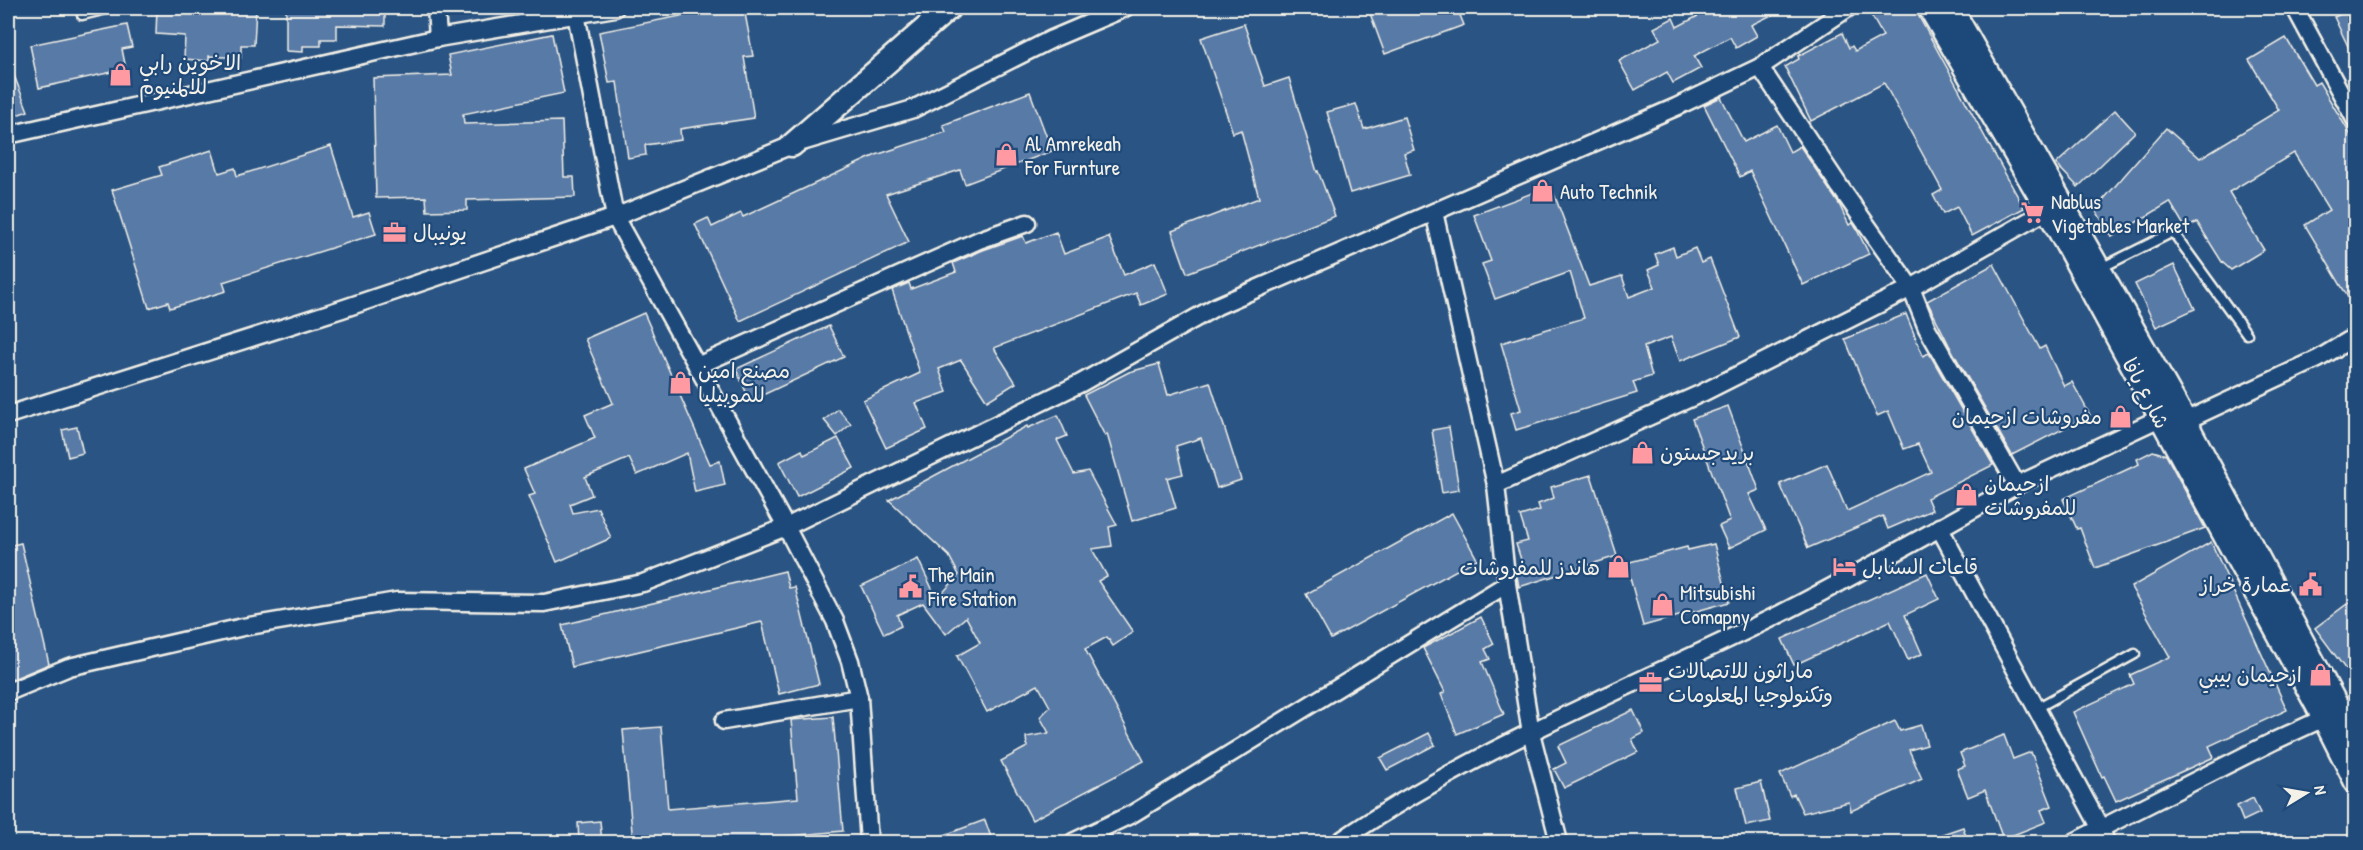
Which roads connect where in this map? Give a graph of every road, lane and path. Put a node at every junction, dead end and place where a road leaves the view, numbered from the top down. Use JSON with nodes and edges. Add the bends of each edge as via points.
{"nodes":[{"id":1,"x":81,"y":8,"type":"edge"},
{"id":2,"x":111,"y":8,"type":"edge"},
{"id":3,"x":436,"y":8,"type":"edge"},
{"id":4,"x":615,"y":8,"type":"edge"},
{"id":5,"x":949,"y":8,"type":"edge"},
{"id":6,"x":1125,"y":8,"type":"edge"},
{"id":7,"x":1848,"y":8,"type":"edge"},
{"id":8,"x":2295,"y":8,"type":"edge"},
{"id":9,"x":1939,"y":9,"type":"edge"},
{"id":10,"x":576,"y":14,"type":"junction"},
{"id":11,"x":438,"y":38,"type":"junction"},
{"id":12,"x":1760,"y":67,"type":"junction"},
{"id":13,"x":2355,"y":121,"type":"edge"},
{"id":14,"x":8,"y":135,"type":"edge"},
{"id":15,"x":792,"y":145,"type":"junction"},
{"id":16,"x":2048,"y":210,"type":"junction"},
{"id":17,"x":1434,"y":212,"type":"junction"},
{"id":18,"x":615,"y":217,"type":"junction"},
{"id":19,"x":1028,"y":223,"type":"dead end"},
{"id":20,"x":2099,"y":269,"type":"junction"},
{"id":21,"x":1911,"y":288,"type":"junction"},
{"id":22,"x":2247,"y":334,"type":"dead end"},
{"id":23,"x":2355,"y":336,"type":"edge"},
{"id":24,"x":697,"y":366,"type":"junction"},
{"id":25,"x":8,"y":415,"type":"edge"},
{"id":26,"x":2160,"y":418,"type":"junction"},
{"id":27,"x":2185,"y":421,"type":"junction"},
{"id":28,"x":1496,"y":485,"type":"junction"},
{"id":29,"x":2018,"y":485,"type":"junction"},
{"id":30,"x":786,"y":527,"type":"junction"},
{"id":31,"x":1939,"y":527,"type":"junction"},
{"id":32,"x":1507,"y":584,"type":"junction"},
{"id":33,"x":2135,"y":654,"type":"dead end"},
{"id":34,"x":8,"y":692,"type":"edge"},
{"id":35,"x":859,"y":698,"type":"junction"},
{"id":36,"x":2037,"y":708,"type":"junction"},
{"id":37,"x":2340,"y":712,"type":"edge"},
{"id":38,"x":724,"y":721,"type":"dead end"},
{"id":39,"x":1531,"y":733,"type":"junction"},
{"id":40,"x":2355,"y":742,"type":"edge"},
{"id":41,"x":2355,"y":782,"type":"edge"},
{"id":42,"x":2104,"y":836,"type":"edge"},
{"id":43,"x":1557,"y":842,"type":"edge"},
{"id":44,"x":868,"y":843,"type":"edge"},
{"id":45,"x":1073,"y":843,"type":"edge"},
{"id":46,"x":1339,"y":843,"type":"edge"},
{"id":47,"x":2074,"y":843,"type":"edge"}],
"edges":[{"from":1,"to":2,"type":"lane","via":[[82,15]]},
{"from":3,"to":11,"type":"street"},
{"from":4,"to":10,"type":"street"},
{"from":5,"to":15,"type":"main road"},
{"from":6,"to":15,"type":"street","via":[[1052,39],[913,109]]},
{"from":7,"to":12,"type":"street"},
{"from":8,"to":13,"type":"street"},
{"from":9,"to":16,"type":"main road","name":"شارع يافا"},
{"from":9,"to":20,"type":"main road","name":"شارع يافا"},
{"from":10,"to":11,"type":"street"},
{"from":10,"to":18,"type":"street"},
{"from":11,"to":14,"type":"street"},
{"from":12,"to":17,"type":"street"},
{"from":12,"to":21,"type":"street"},
{"from":15,"to":18,"type":"street"},
{"from":16,"to":21,"type":"street"},
{"from":16,"to":26,"type":"main road","name":"شارع يافا"},
{"from":17,"to":28,"type":"street"},
{"from":17,"to":30,"type":"street","via":[[1217,306],[1081,383]]},
{"from":18,"to":24,"type":"street"},
{"from":18,"to":25,"type":"street","via":[[309,320]]},
{"from":19,"to":24,"type":"street","via":[[979,240]]},
{"from":20,"to":22,"type":"lane","via":[[2173,232]]},
{"from":20,"to":27,"type":"main road","name":"شارع يافا"},
{"from":21,"to":28,"type":"street","via":[[1702,393]]},
{"from":21,"to":29,"type":"street","via":[[1927,328]]},
{"from":23,"to":27,"type":"street","via":[[2318,359]]},
{"from":24,"to":30,"type":"street"},
{"from":26,"to":27,"type":"street"},
{"from":26,"to":29,"type":"street"},
{"from":26,"to":37,"type":"main road","name":"شارع يافا"},
{"from":27,"to":37,"type":"main road","name":"شارع يافا"},
{"from":28,"to":32,"type":"street"},
{"from":29,"to":31,"type":"street"},
{"from":30,"to":34,"type":"street","via":[[643,583],[544,603],[397,601],[254,625],[69,667]]},
{"from":30,"to":35,"type":"street","via":[[835,621]]},
{"from":31,"to":36,"type":"street"},
{"from":31,"to":39,"type":"street","via":[[1771,618]]},
{"from":32,"to":39,"type":"street"},
{"from":32,"to":45,"type":"street","via":[[1132,814]]},
{"from":33,"to":36,"type":"lane"},
{"from":35,"to":38,"type":"street"},
{"from":35,"to":44,"type":"street"},
{"from":36,"to":42,"type":"street"},
{"from":37,"to":40,"type":"main road","name":"شارع يافا"},
{"from":37,"to":41,"type":"main road","name":"شارع يافا"},
{"from":37,"to":42,"type":"street","via":[[2274,741]]},
{"from":39,"to":43,"type":"street"},
{"from":39,"to":46,"type":"street","via":[[1374,818]]},
{"from":42,"to":47,"type":"street"}]}
